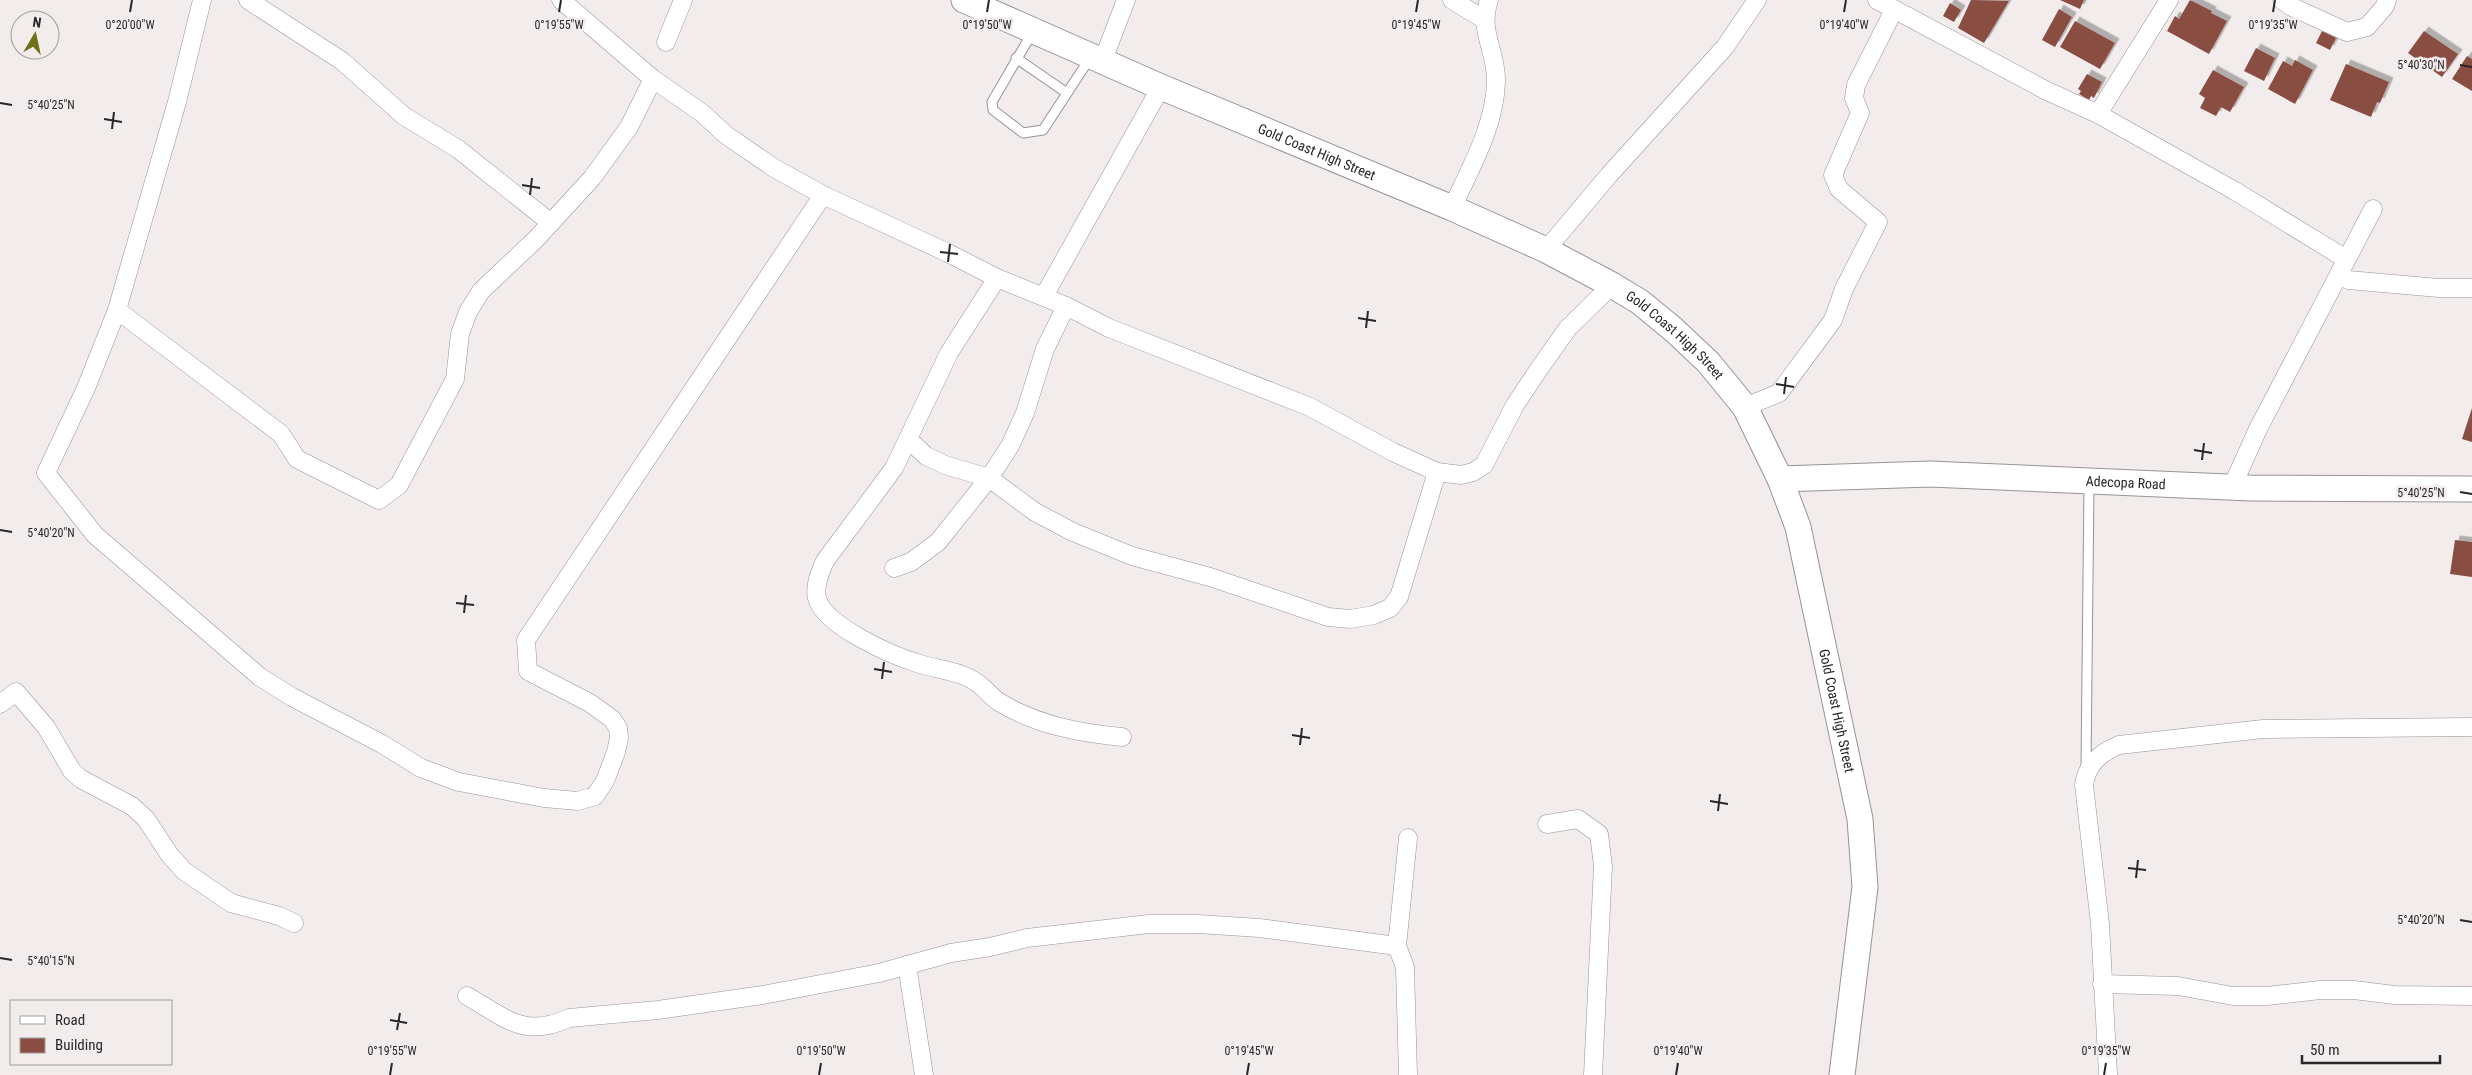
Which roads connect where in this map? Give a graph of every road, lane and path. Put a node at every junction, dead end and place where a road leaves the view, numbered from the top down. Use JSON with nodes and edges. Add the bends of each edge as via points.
{"nodes":[{"id":1,"x":202,"y":0,"type":"edge"},
{"id":2,"x":248,"y":0,"type":"edge"},
{"id":3,"x":561,"y":0,"type":"edge"},
{"id":4,"x":683,"y":0,"type":"edge"},
{"id":5,"x":964,"y":0,"type":"edge"},
{"id":6,"x":1126,"y":0,"type":"edge"},
{"id":7,"x":1452,"y":0,"type":"edge"},
{"id":8,"x":1489,"y":0,"type":"edge"},
{"id":9,"x":1756,"y":0,"type":"edge"},
{"id":10,"x":1877,"y":0,"type":"edge"},
{"id":11,"x":2169,"y":0,"type":"edge"},
{"id":12,"x":2282,"y":0,"type":"edge"},
{"id":13,"x":2387,"y":0,"type":"edge"},
{"id":14,"x":1894,"y":10,"type":"junction"},
{"id":15,"x":1485,"y":20,"type":"junction"},
{"id":16,"x":1033,"y":30,"type":"junction"},
{"id":17,"x":666,"y":42,"type":"dead end"},
{"id":18,"x":1097,"y":57,"type":"junction"},
{"id":19,"x":1016,"y":58,"type":"junction"},
{"id":20,"x":654,"y":79,"type":"junction"},
{"id":21,"x":1161,"y":87,"type":"junction"},
{"id":22,"x":1067,"y":93,"type":"junction"},
{"id":23,"x":2098,"y":114,"type":"junction"},
{"id":24,"x":823,"y":196,"type":"junction"},
{"id":25,"x":1452,"y":208,"type":"junction"},
{"id":26,"x":2372,"y":209,"type":"dead end"},
{"id":27,"x":551,"y":223,"type":"junction"},
{"id":28,"x":1546,"y":250,"type":"junction"},
{"id":29,"x":2346,"y":259,"type":"junction"},
{"id":30,"x":997,"y":278,"type":"junction"},
{"id":31,"x":2348,"y":280,"type":"dead end"},
{"id":32,"x":1612,"y":285,"type":"junction"},
{"id":33,"x":2472,"y":288,"type":"edge"},
{"id":34,"x":1044,"y":296,"type":"junction"},
{"id":35,"x":1066,"y":306,"type":"junction"},
{"id":36,"x":118,"y":310,"type":"junction"},
{"id":37,"x":1745,"y":407,"type":"junction"},
{"id":38,"x":909,"y":440,"type":"junction"},
{"id":39,"x":1437,"y":472,"type":"junction"},
{"id":40,"x":988,"y":478,"type":"junction"},
{"id":41,"x":1780,"y":479,"type":"junction"},
{"id":42,"x":2089,"y":481,"type":"junction"},
{"id":43,"x":2232,"y":487,"type":"junction"},
{"id":44,"x":2472,"y":489,"type":"edge"},
{"id":45,"x":894,"y":568,"type":"dead end"},
{"id":46,"x":0,"y":704,"type":"edge"},
{"id":47,"x":2472,"y":726,"type":"edge"},
{"id":48,"x":1122,"y":737,"type":"dead end"},
{"id":49,"x":2086,"y":772,"type":"junction"},
{"id":50,"x":1546,"y":824,"type":"dead end"},
{"id":51,"x":1408,"y":838,"type":"dead end"},
{"id":52,"x":294,"y":923,"type":"dead end"},
{"id":53,"x":1397,"y":946,"type":"junction"},
{"id":54,"x":907,"y":966,"type":"junction"},
{"id":55,"x":2102,"y":984,"type":"junction"},
{"id":56,"x":467,"y":996,"type":"dead end"},
{"id":57,"x":2472,"y":996,"type":"edge"},
{"id":58,"x":924,"y":1075,"type":"edge"},
{"id":59,"x":1408,"y":1075,"type":"edge"},
{"id":60,"x":1593,"y":1075,"type":"edge"},
{"id":61,"x":1842,"y":1075,"type":"edge"},
{"id":62,"x":2108,"y":1075,"type":"edge"}],
"edges":[{"from":1,"to":36,"type":"street"},
{"from":2,"to":27,"type":"street","via":[[342,61],[404,116],[458,149]]},
{"from":3,"to":20,"type":"street"},
{"from":4,"to":17,"type":"street"},
{"from":5,"to":16,"type":"street","name":"Gold Coast High Street"},
{"from":6,"to":18,"type":"street"},
{"from":7,"to":15,"type":"street"},
{"from":8,"to":15,"type":"street"},
{"from":9,"to":28,"type":"street","via":[[1725,47]]},
{"from":10,"to":14,"type":"street"},
{"from":11,"to":23,"type":"street"},
{"from":12,"to":13,"type":"street","via":[[2347,32],[2367,27]]},
{"from":14,"to":23,"type":"street","via":[[2047,91]]},
{"from":14,"to":37,"type":"street","via":[[1856,85],[1854,98],[1860,113],[1833,175],[1839,189],[1878,222],[1844,289],[1833,320],[1780,393]]},
{"from":15,"to":25,"type":"street","via":[[1484,27],[1494,56],[1496,82],[1481,144]]},
{"from":16,"to":18,"type":"street","name":"Gold Coast High Street"},
{"from":16,"to":19,"type":"lane"},
{"from":18,"to":21,"type":"street","name":"Gold Coast High Street"},
{"from":18,"to":22,"type":"lane"},
{"from":19,"to":22,"type":"lane"},
{"from":19,"to":22,"type":"lane","via":[[992,102],[993,110],[1023,133],[1043,130]]},
{"from":20,"to":24,"type":"street","via":[[774,168]]},
{"from":20,"to":27,"type":"street","via":[[618,142],[592,178]]},
{"from":21,"to":25,"type":"street","name":"Gold Coast High Street"},
{"from":21,"to":34,"type":"street"},
{"from":23,"to":29,"type":"street","via":[[2235,191]]},
{"from":24,"to":30,"type":"street"},
{"from":24,"to":36,"type":"street","via":[[526,640],[528,671],[590,704],[612,719],[618,728],[619,738],[605,781],[594,796],[578,801],[459,782],[421,768],[260,677],[95,535],[46,473]]},
{"from":25,"to":28,"type":"street","name":"Gold Coast High Street"},
{"from":26,"to":29,"type":"street"},
{"from":27,"to":36,"type":"street","via":[[481,291],[468,312],[460,334],[455,379],[399,485],[380,500],[296,459],[281,434]]},
{"from":28,"to":32,"type":"street","name":"Gold Coast High Street"},
{"from":29,"to":43,"type":"street","via":[[2258,429]]},
{"from":30,"to":34,"type":"street"},
{"from":30,"to":38,"type":"street","via":[[949,353]]},
{"from":31,"to":33,"type":"street"},
{"from":32,"to":37,"type":"street","name":"Gold Coast High Street","via":[[1640,302],[1674,330],[1708,362]]},
{"from":32,"to":39,"type":"street","via":[[1568,328],[1515,406],[1484,465],[1461,475]]},
{"from":34,"to":35,"type":"street"},
{"from":35,"to":39,"type":"street","via":[[1109,328],[1310,407]]},
{"from":35,"to":40,"type":"street","via":[[1045,349],[1025,413],[1010,446]]},
{"from":37,"to":41,"type":"street","name":"Gold Coast High Street"},
{"from":38,"to":40,"type":"street","via":[[926,456],[944,466]]},
{"from":38,"to":48,"type":"street","via":[[894,468],[824,561],[816,591],[824,610],[854,633],[920,664],[957,672],[974,680],[998,701],[1045,723],[1080,733]]},
{"from":39,"to":40,"type":"street","via":[[1399,597],[1390,608],[1374,615],[1350,619],[1328,617],[1132,556],[1073,532],[1035,512]]},
{"from":40,"to":45,"type":"street","via":[[938,542],[911,562]]},
{"from":41,"to":42,"type":"street","name":"Adecopa Road","via":[[1930,474]]},
{"from":41,"to":61,"type":"street","name":"Gold Coast High Street","via":[[1798,527],[1860,819],[1865,887]]},
{"from":42,"to":43,"type":"street","name":"Adecopa Road"},
{"from":42,"to":49,"type":"lane"},
{"from":43,"to":44,"type":"street","name":"Adecopa Road"},
{"from":46,"to":52,"type":"street","via":[[16,692],[46,727],[72,771],[132,806],[146,819],[184,871],[231,903]]},
{"from":47,"to":49,"type":"street","via":[[2263,729],[2119,745],[2105,751]]},
{"from":49,"to":55,"type":"street","via":[[2084,785],[2100,924]]},
{"from":50,"to":60,"type":"street","via":[[1578,819],[1598,834],[1603,866]]},
{"from":51,"to":53,"type":"street"},
{"from":53,"to":54,"type":"street","via":[[1260,928],[1149,924],[1027,938]]},
{"from":53,"to":59,"type":"street","via":[[1405,968]]},
{"from":54,"to":56,"type":"street","via":[[763,995],[658,1010],[569,1018],[552,1026],[522,1027]]},
{"from":54,"to":58,"type":"street"},
{"from":55,"to":57,"type":"street","via":[[2178,986],[2232,996],[2320,990]]},
{"from":55,"to":62,"type":"street"}]}
